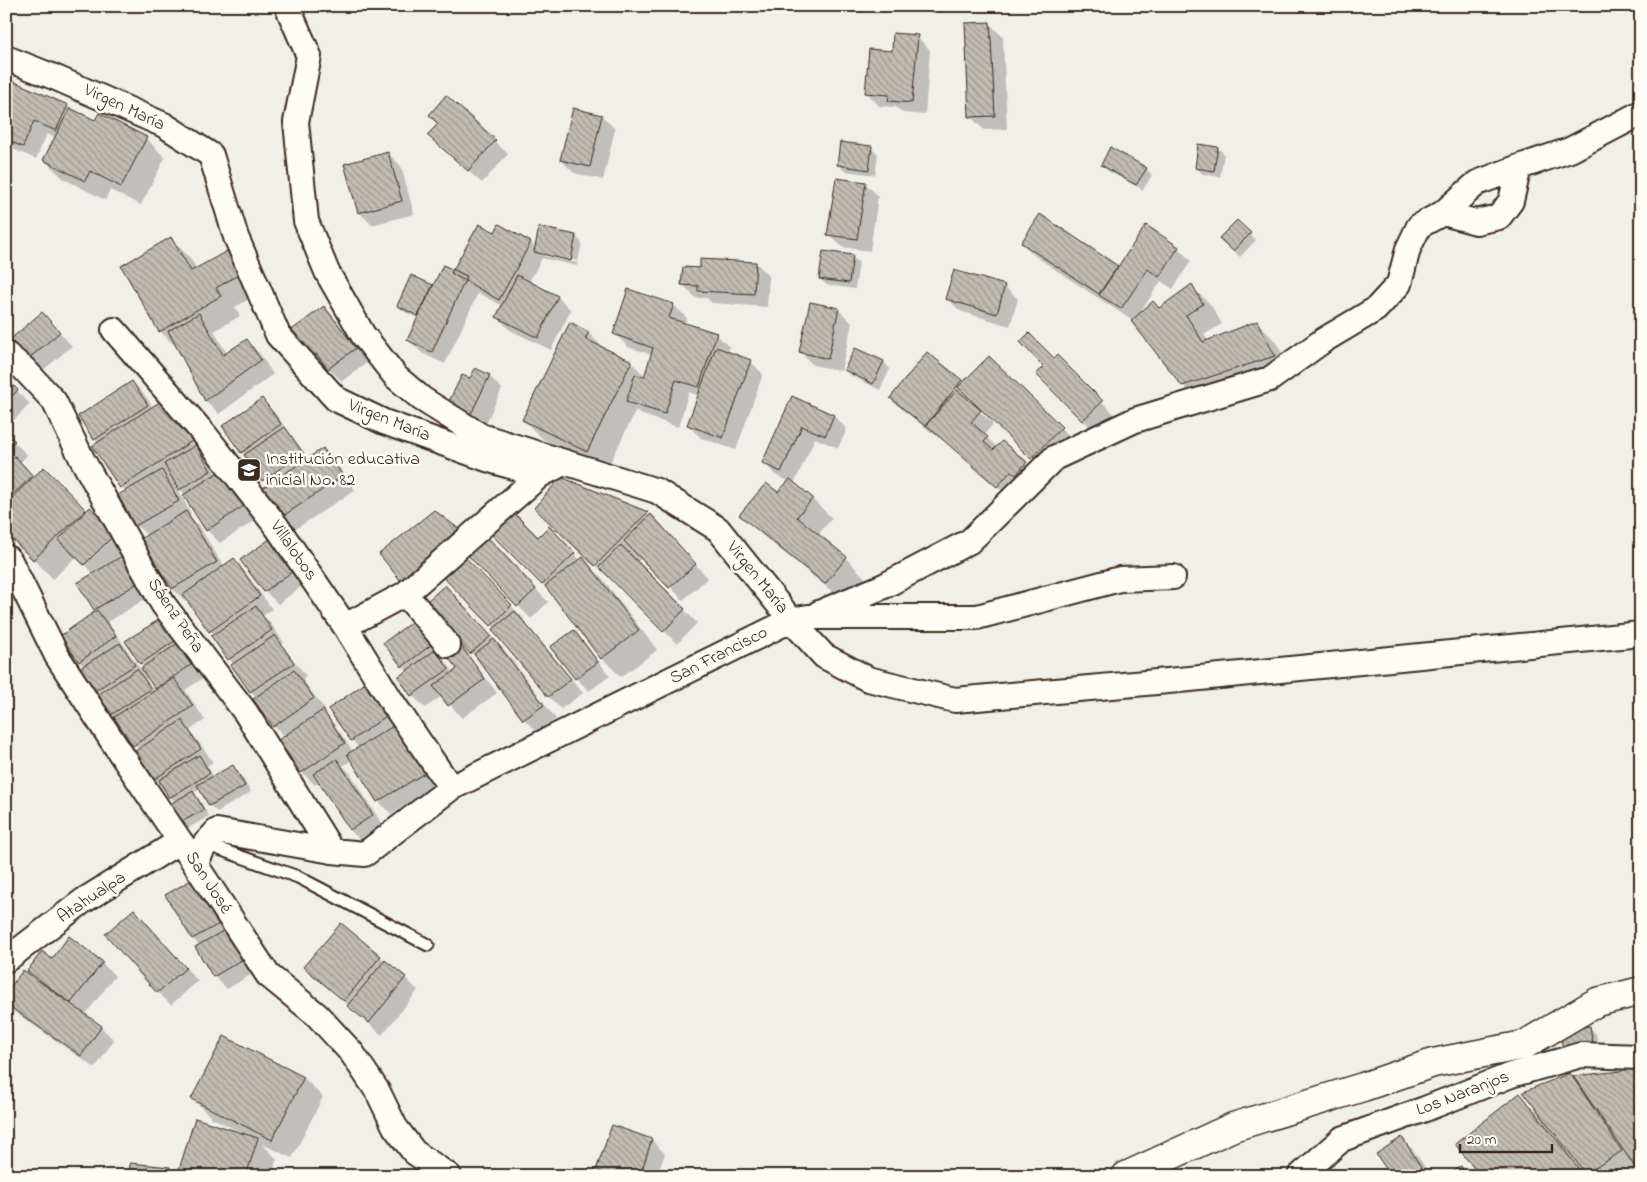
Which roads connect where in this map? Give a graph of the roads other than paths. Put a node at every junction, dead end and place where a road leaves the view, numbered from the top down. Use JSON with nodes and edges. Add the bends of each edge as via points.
{"nodes":[{"id":1,"x":287,"y":6,"type":"edge"},
{"id":2,"x":6,"y":58,"type":"edge"},
{"id":3,"x":1641,"y":113,"type":"edge"},
{"id":4,"x":1519,"y":167,"type":"junction"},
{"id":5,"x":1443,"y":213,"type":"junction"},
{"id":6,"x":114,"y":330,"type":"dead end"},
{"id":7,"x":6,"y":354,"type":"edge"},
{"id":8,"x":565,"y":462,"type":"junction"},
{"id":9,"x":540,"y":475,"type":"junction"},
{"id":10,"x":8,"y":561,"type":"edge"},
{"id":11,"x":1173,"y":577,"type":"dead end"},
{"id":12,"x":406,"y":594,"type":"junction"},
{"id":13,"x":799,"y":619,"type":"junction"},
{"id":14,"x":345,"y":626,"type":"junction"},
{"id":15,"x":1641,"y":634,"type":"edge"},
{"id":16,"x":448,"y":645,"type":"dead end"},
{"id":17,"x":451,"y":788,"type":"junction"},
{"id":18,"x":180,"y":840,"type":"junction"},
{"id":19,"x":205,"y":844,"type":"junction"},
{"id":20,"x":332,"y":850,"type":"junction"},
{"id":21,"x":428,"y":944,"type":"dead end"},
{"id":22,"x":6,"y":960,"type":"edge"},
{"id":23,"x":1641,"y":991,"type":"edge"},
{"id":24,"x":1597,"y":1002,"type":"junction"},
{"id":25,"x":1641,"y":1007,"type":"edge"},
{"id":26,"x":1641,"y":1057,"type":"edge"},
{"id":27,"x":449,"y":1176,"type":"edge"},
{"id":28,"x":1126,"y":1176,"type":"edge"},
{"id":29,"x":1300,"y":1176,"type":"edge"}],
"edges":[{"from":1,"to":8,"type":"street","name":"Virgen María","via":[[309,56],[296,122],[306,221],[327,272],[363,335],[396,377],[422,399],[481,436]]},
{"from":2,"to":9,"type":"street","name":"Virgen María","via":[[164,125],[211,155],[236,237],[278,335],[336,399],[384,422]]},
{"from":3,"to":4,"type":"street","via":[[1570,150]]},
{"from":4,"to":5,"type":"street","via":[[1477,183]]},
{"from":4,"to":5,"type":"street","via":[[1510,201],[1499,217],[1476,222]]},
{"from":5,"to":13,"type":"street","via":[[1419,226],[1408,249],[1399,284],[1376,309],[1270,378],[1135,420],[1054,458],[970,541],[884,586]]},
{"from":6,"to":14,"type":"street","name":"Villalobos","via":[[205,435],[277,527]]},
{"from":7,"to":20,"type":"street","name":"Sáenz Peña","via":[[54,401],[82,460],[163,604],[246,712]]},
{"from":8,"to":9,"type":"street"},
{"from":8,"to":13,"type":"street","name":"Virgen María","via":[[657,491],[718,529]]},
{"from":9,"to":12,"type":"street"},
{"from":10,"to":18,"type":"street","name":"San José","via":[[58,656]]},
{"from":11,"to":13,"type":"street","name":"San Francisco","via":[[1120,579],[978,617]]},
{"from":12,"to":14,"type":"street"},
{"from":12,"to":16,"type":"street"},
{"from":13,"to":15,"type":"street","name":"Virgen María","via":[[824,656],[868,679],[955,700]]},
{"from":13,"to":17,"type":"street","name":"San Francisco"},
{"from":14,"to":17,"type":"street","name":"Villalobos"},
{"from":17,"to":20,"type":"street","name":"San Francisco","via":[[365,854]]},
{"from":18,"to":19,"type":"street","via":[[196,863]]},
{"from":18,"to":22,"type":"street","name":"Atahualpa","via":[[83,901]]},
{"from":18,"to":27,"type":"street","name":"San José","via":[[268,974],[317,1016],[352,1053],[414,1152]]},
{"from":19,"to":20,"type":"street","via":[[217,831]]},
{"from":19,"to":21,"type":"lane","via":[[298,877]]},
{"from":23,"to":24,"type":"street"},
{"from":24,"to":25,"type":"street"},
{"from":24,"to":28,"type":"street","via":[[1524,1045],[1433,1063],[1232,1127]]},
{"from":26,"to":29,"type":"street","name":"Los Naranjos","via":[[1580,1054],[1511,1075],[1342,1139]]}]}
